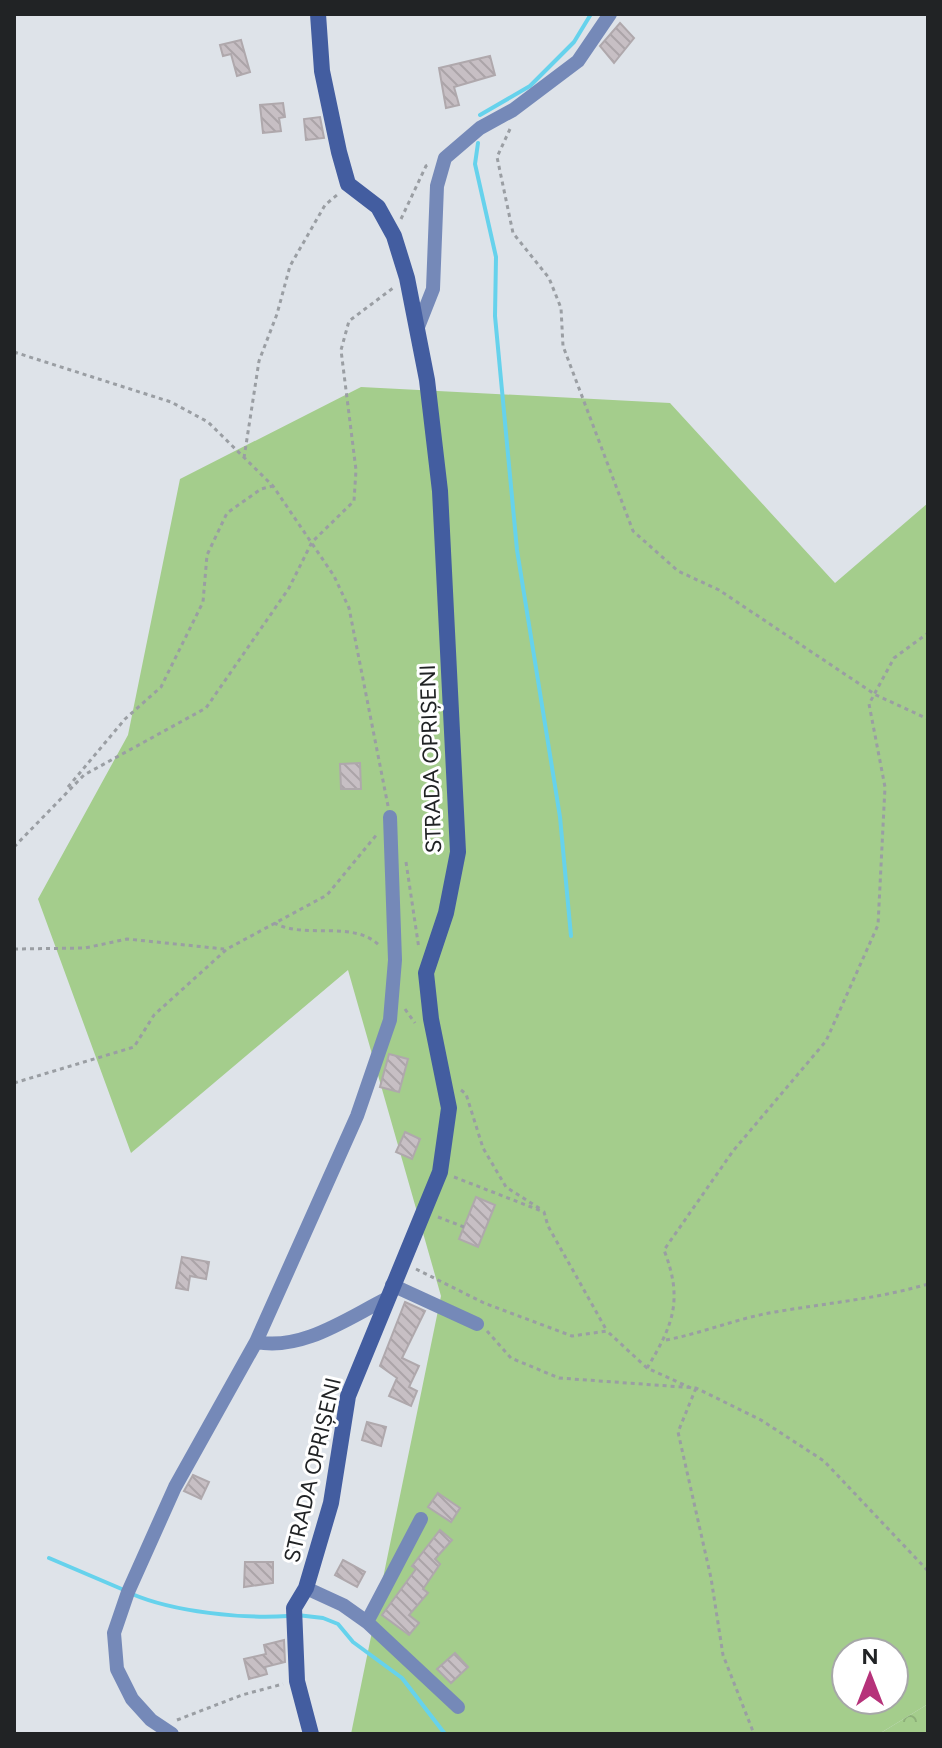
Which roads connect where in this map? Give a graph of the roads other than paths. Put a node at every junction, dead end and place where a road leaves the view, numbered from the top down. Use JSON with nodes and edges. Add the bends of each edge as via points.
{"nodes":[{"id":1,"x":318,"y":14,"type":"edge"},
{"id":2,"x":610,"y":14,"type":"edge"},
{"id":3,"x":418,"y":327,"type":"junction"},
{"id":4,"x":390,"y":817,"type":"road end"},
{"id":5,"x":389,"y":1292,"type":"junction"},
{"id":6,"x":477,"y":1324,"type":"road end"},
{"id":7,"x":256,"y":1342,"type":"junction"},
{"id":8,"x":421,"y":1519,"type":"dead end"},
{"id":9,"x":306,"y":1588,"type":"junction"},
{"id":10,"x":367,"y":1622,"type":"junction"},
{"id":11,"x":458,"y":1707,"type":"dead end"},
{"id":12,"x":168,"y":1731,"type":"edge"},
{"id":13,"x":311,"y":1734,"type":"edge"}],
"edges":[{"from":1,"to":3,"type":"street","name":"STRADA OPRIȘENI","via":[[326,98],[348,184],[378,207],[394,236]]},
{"from":2,"to":3,"type":"street","via":[[578,61],[445,158],[437,186],[433,289]]},
{"from":3,"to":5,"type":"street","name":"STRADA OPRIȘENI","via":[[439,477],[458,852],[426,973],[449,1108],[440,1172]]},
{"from":4,"to":7,"type":"street","via":[[395,960],[390,1020],[357,1116]]},
{"from":5,"to":6,"type":"street"},
{"from":5,"to":7,"type":"street","via":[[308,1337],[281,1345]]},
{"from":5,"to":9,"type":"street","name":"STRADA OPRIȘENI","via":[[348,1396],[331,1503]]},
{"from":7,"to":12,"type":"street","via":[[175,1487],[114,1633],[117,1669],[132,1699]]},
{"from":8,"to":10,"type":"street"},
{"from":9,"to":10,"type":"street"},
{"from":9,"to":13,"type":"street","name":"STRADA OPRIȘENI","via":[[294,1616],[297,1681]]},
{"from":10,"to":11,"type":"street"}]}
